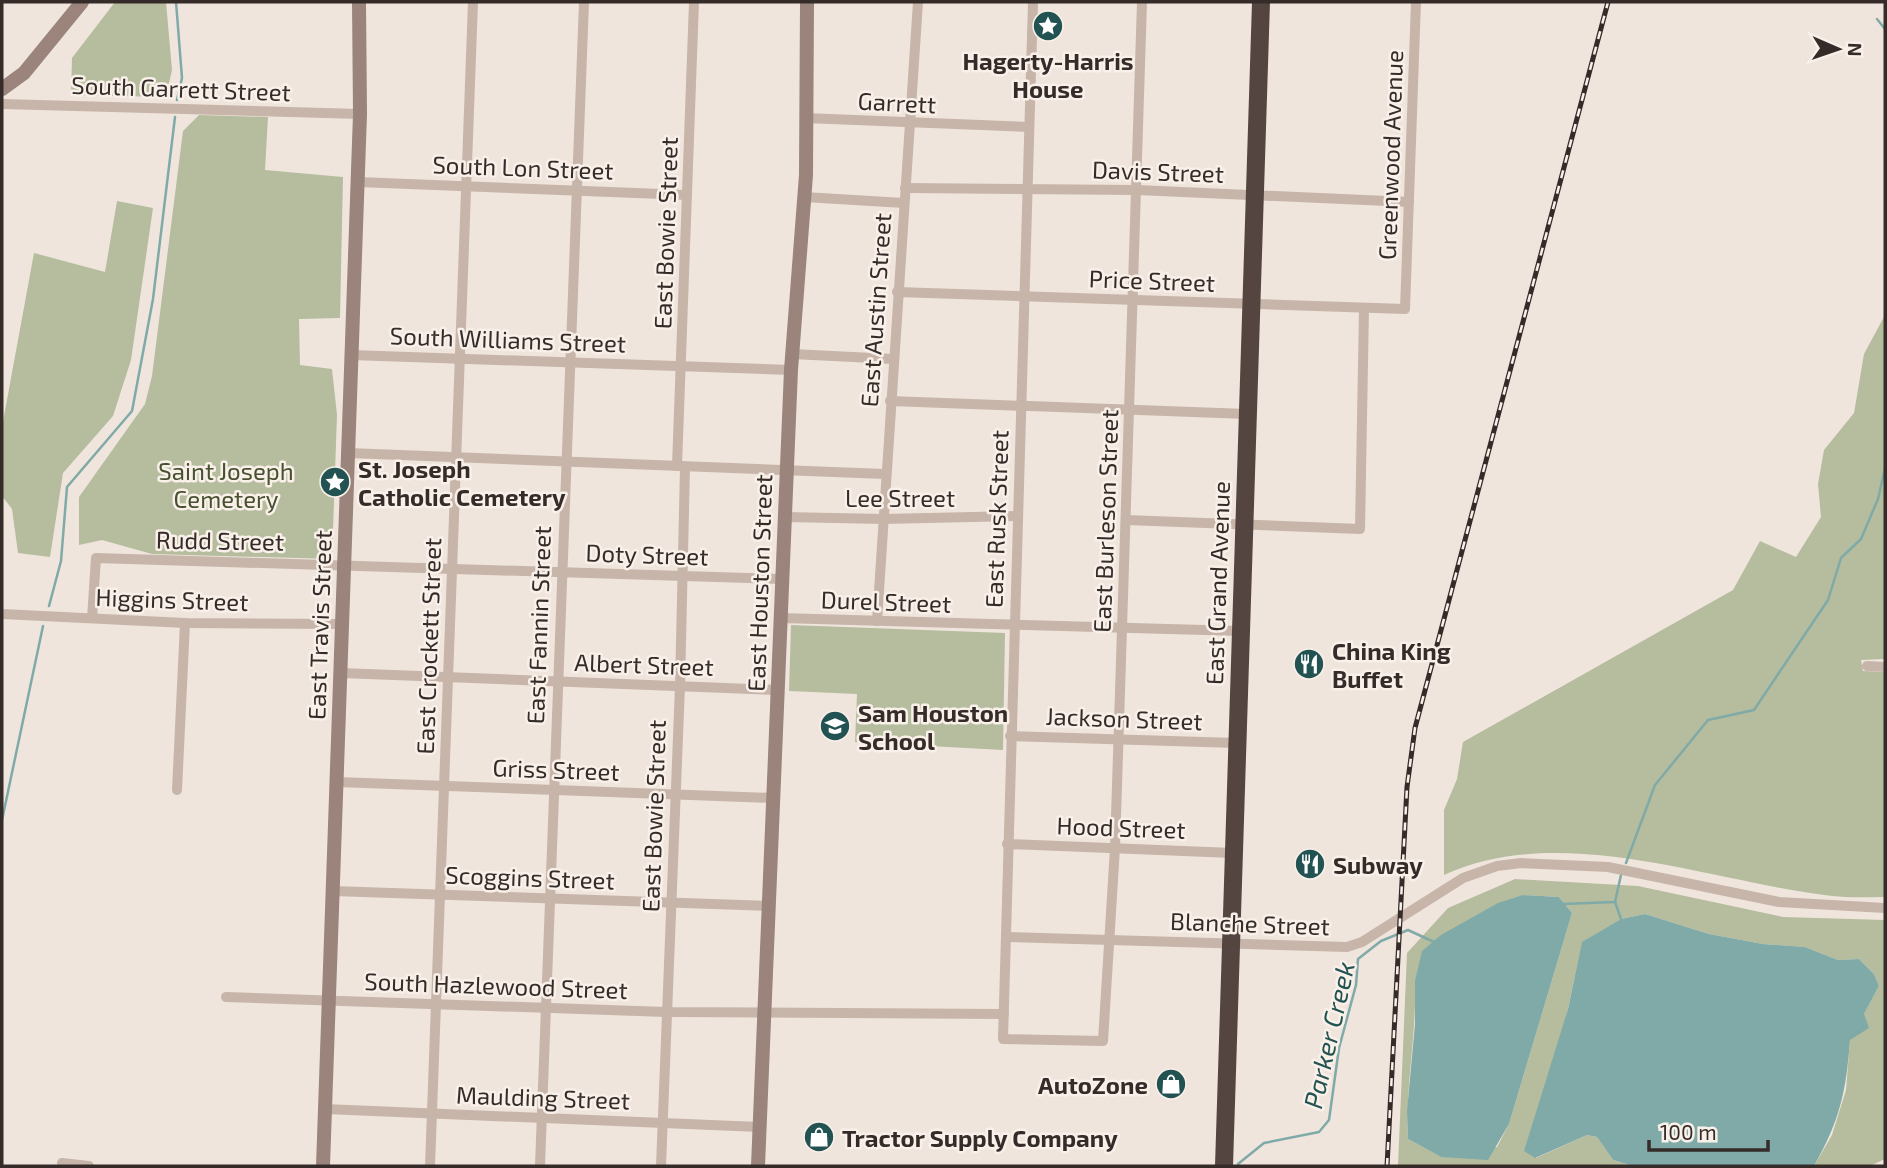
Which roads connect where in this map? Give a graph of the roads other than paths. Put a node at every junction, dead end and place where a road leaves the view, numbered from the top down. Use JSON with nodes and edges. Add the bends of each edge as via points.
{"nodes":[{"id":1,"x":82,"y":2,"type":"edge"},
{"id":2,"x":359,"y":2,"type":"edge"},
{"id":3,"x":473,"y":2,"type":"edge"},
{"id":4,"x":584,"y":2,"type":"edge"},
{"id":5,"x":694,"y":2,"type":"edge"},
{"id":6,"x":807,"y":2,"type":"edge"},
{"id":7,"x":918,"y":2,"type":"edge"},
{"id":8,"x":1033,"y":2,"type":"edge"},
{"id":9,"x":1142,"y":2,"type":"edge"},
{"id":10,"x":1261,"y":2,"type":"edge"},
{"id":11,"x":1416,"y":2,"type":"edge"},
{"id":12,"x":2,"y":89,"type":"edge"},
{"id":13,"x":2,"y":104,"type":"edge"},
{"id":14,"x":360,"y":114,"type":"junction"},
{"id":15,"x":805,"y":118,"type":"junction"},
{"id":16,"x":910,"y":124,"type":"junction"},
{"id":17,"x":1030,"y":127,"type":"junction"},
{"id":18,"x":358,"y":181,"type":"junction"},
{"id":19,"x":466,"y":186,"type":"junction"},
{"id":20,"x":905,"y":188,"type":"junction"},
{"id":21,"x":1027,"y":188,"type":"junction"},
{"id":22,"x":576,"y":190,"type":"junction"},
{"id":23,"x":1137,"y":190,"type":"junction"},
{"id":24,"x":687,"y":195,"type":"junction"},
{"id":25,"x":1254,"y":196,"type":"junction"},
{"id":26,"x":804,"y":197,"type":"junction"},
{"id":27,"x":1409,"y":202,"type":"junction"},
{"id":28,"x":904,"y":203,"type":"junction"},
{"id":29,"x":897,"y":292,"type":"junction"},
{"id":30,"x":1025,"y":295,"type":"junction"},
{"id":31,"x":1134,"y":300,"type":"junction"},
{"id":32,"x":1251,"y":305,"type":"junction"},
{"id":33,"x":1364,"y":309,"type":"junction"},
{"id":34,"x":1405,"y":309,"type":"joint"},
{"id":35,"x":792,"y":354,"type":"junction"},
{"id":36,"x":351,"y":355,"type":"junction"},
{"id":37,"x":459,"y":359,"type":"junction"},
{"id":38,"x":893,"y":359,"type":"junction"},
{"id":39,"x":568,"y":362,"type":"junction"},
{"id":40,"x":681,"y":366,"type":"junction"},
{"id":41,"x":791,"y":370,"type":"junction"},
{"id":42,"x":890,"y":401,"type":"junction"},
{"id":43,"x":1021,"y":405,"type":"junction"},
{"id":44,"x":1129,"y":410,"type":"junction"},
{"id":45,"x":1247,"y":414,"type":"junction"},
{"id":46,"x":348,"y":453,"type":"junction"},
{"id":47,"x":456,"y":458,"type":"junction"},
{"id":48,"x":565,"y":462,"type":"junction"},
{"id":49,"x":681,"y":466,"type":"junction"},
{"id":50,"x":786,"y":471,"type":"junction"},
{"id":51,"x":885,"y":474,"type":"junction"},
{"id":52,"x":1017,"y":516,"type":"junction"},
{"id":53,"x":784,"y":517,"type":"junction"},
{"id":54,"x":883,"y":519,"type":"junction"},
{"id":55,"x":1126,"y":520,"type":"junction"},
{"id":56,"x":1243,"y":524,"type":"junction"},
{"id":57,"x":343,"y":564,"type":"junction"},
{"id":58,"x":452,"y":568,"type":"junction"},
{"id":59,"x":561,"y":571,"type":"junction"},
{"id":60,"x":683,"y":576,"type":"junction"},
{"id":61,"x":782,"y":579,"type":"junction"},
{"id":62,"x":2,"y":614,"type":"edge"},
{"id":63,"x":92,"y":618,"type":"junction"},
{"id":64,"x":781,"y":618,"type":"junction"},
{"id":65,"x":877,"y":621,"type":"junction"},
{"id":66,"x":185,"y":623,"type":"junction"},
{"id":67,"x":342,"y":624,"type":"junction"},
{"id":68,"x":1013,"y":627,"type":"junction"},
{"id":69,"x":1123,"y":630,"type":"junction"},
{"id":70,"x":1240,"y":631,"type":"junction"},
{"id":71,"x":1867,"y":666,"type":"dead end"},
{"id":72,"x":1885,"y":667,"type":"edge"},
{"id":73,"x":341,"y":673,"type":"junction"},
{"id":74,"x":448,"y":677,"type":"junction"},
{"id":75,"x":557,"y":681,"type":"junction"},
{"id":76,"x":680,"y":686,"type":"junction"},
{"id":77,"x":778,"y":690,"type":"junction"},
{"id":78,"x":1010,"y":736,"type":"junction"},
{"id":79,"x":1118,"y":739,"type":"junction"},
{"id":80,"x":1236,"y":743,"type":"junction"},
{"id":81,"x":337,"y":782,"type":"junction"},
{"id":82,"x":444,"y":786,"type":"junction"},
{"id":83,"x":177,"y":790,"type":"dead end"},
{"id":84,"x":554,"y":790,"type":"junction"},
{"id":85,"x":676,"y":794,"type":"junction"},
{"id":86,"x":773,"y":798,"type":"junction"},
{"id":87,"x":1007,"y":844,"type":"junction"},
{"id":88,"x":1115,"y":848,"type":"junction"},
{"id":89,"x":1233,"y":853,"type":"junction"},
{"id":90,"x":333,"y":891,"type":"junction"},
{"id":91,"x":440,"y":895,"type":"junction"},
{"id":92,"x":550,"y":899,"type":"junction"},
{"id":93,"x":671,"y":903,"type":"junction"},
{"id":94,"x":768,"y":906,"type":"junction"},
{"id":95,"x":1885,"y":908,"type":"edge"},
{"id":96,"x":1007,"y":937,"type":"junction"},
{"id":97,"x":1112,"y":940,"type":"junction"},
{"id":98,"x":1229,"y":944,"type":"junction"},
{"id":99,"x":226,"y":996,"type":"dead end"},
{"id":100,"x":330,"y":1000,"type":"junction"},
{"id":101,"x":436,"y":1004,"type":"junction"},
{"id":102,"x":546,"y":1009,"type":"junction"},
{"id":103,"x":666,"y":1012,"type":"junction"},
{"id":104,"x":763,"y":1012,"type":"junction"},
{"id":105,"x":1004,"y":1014,"type":"junction"},
{"id":106,"x":1003,"y":1039,"type":"joint"},
{"id":107,"x":326,"y":1109,"type":"junction"},
{"id":108,"x":432,"y":1114,"type":"junction"},
{"id":109,"x":542,"y":1118,"type":"junction"},
{"id":110,"x":662,"y":1123,"type":"junction"},
{"id":111,"x":759,"y":1127,"type":"junction"},
{"id":112,"x":62,"y":1163,"type":"dead end"},
{"id":113,"x":89,"y":1166,"type":"edge"},
{"id":114,"x":323,"y":1166,"type":"edge"},
{"id":115,"x":430,"y":1166,"type":"edge"},
{"id":116,"x":540,"y":1166,"type":"edge"},
{"id":117,"x":661,"y":1166,"type":"edge"},
{"id":118,"x":758,"y":1166,"type":"edge"},
{"id":119,"x":1224,"y":1166,"type":"edge"}],
"edges":[{"from":1,"to":12,"type":"street","via":[[32,65]]},
{"from":2,"to":14,"type":"street","name":"East Travis Street"},
{"from":3,"to":19,"type":"street","name":"East Crockett Street"},
{"from":4,"to":22,"type":"street","name":"East Fannin Street"},
{"from":5,"to":24,"type":"street","name":"East Bowie Street"},
{"from":6,"to":15,"type":"street","name":"East Houston Street"},
{"from":7,"to":16,"type":"street","name":"East Austin Street"},
{"from":8,"to":17,"type":"street","name":"East Rusk Street"},
{"from":9,"to":23,"type":"street","name":"East Burleson Street"},
{"from":10,"to":25,"type":"highway","name":"East Grand Avenue"},
{"from":11,"to":27,"type":"street","name":"Greenwood Avenue"},
{"from":13,"to":14,"type":"street","name":"South Garrett Street"},
{"from":14,"to":18,"type":"street","name":"East Travis Street"},
{"from":15,"to":16,"type":"street","name":"Garrett"},
{"from":15,"to":26,"type":"street","name":"East Houston Street"},
{"from":16,"to":17,"type":"street","name":"Garrett"},
{"from":16,"to":20,"type":"street","name":"East Austin Street"},
{"from":17,"to":21,"type":"street","name":"East Rusk Street"},
{"from":18,"to":19,"type":"street","name":"South Lon Street"},
{"from":18,"to":36,"type":"street","name":"East Travis Street"},
{"from":19,"to":22,"type":"street","name":"South Lon Street"},
{"from":19,"to":37,"type":"street","name":"East Crockett Street"},
{"from":20,"to":21,"type":"street","name":"Davis Street"},
{"from":20,"to":28,"type":"street","name":"East Austin Street"},
{"from":21,"to":23,"type":"street","name":"Davis Street"},
{"from":21,"to":30,"type":"street","name":"East Rusk Street"},
{"from":22,"to":24,"type":"street","name":"South Lon Street"},
{"from":22,"to":39,"type":"street","name":"East Fannin Street"},
{"from":23,"to":25,"type":"street","name":"Davis Street"},
{"from":23,"to":31,"type":"street","name":"East Burleson Street"},
{"from":24,"to":40,"type":"street","name":"East Bowie Street"},
{"from":25,"to":27,"type":"street","name":"Davis Street"},
{"from":25,"to":32,"type":"highway","name":"East Grand Avenue"},
{"from":26,"to":28,"type":"street"},
{"from":26,"to":35,"type":"street","name":"East Houston Street"},
{"from":27,"to":34,"type":"street","name":"Greenwood Avenue"},
{"from":28,"to":29,"type":"street","name":"East Austin Street"},
{"from":29,"to":30,"type":"street","name":"Price Street"},
{"from":29,"to":38,"type":"street","name":"East Austin Street"},
{"from":30,"to":31,"type":"street","name":"Price Street"},
{"from":30,"to":43,"type":"street","name":"East Rusk Street"},
{"from":31,"to":32,"type":"street","name":"Price Street"},
{"from":31,"to":44,"type":"street","name":"East Burleson Street"},
{"from":32,"to":33,"type":"street","name":"Price Street"},
{"from":32,"to":45,"type":"highway","name":"East Grand Avenue"},
{"from":33,"to":34,"type":"street","name":"Price Street"},
{"from":33,"to":56,"type":"street","via":[[1360,529]]},
{"from":35,"to":38,"type":"street"},
{"from":35,"to":41,"type":"street","name":"East Houston Street"},
{"from":36,"to":37,"type":"street","name":"South Williams Street"},
{"from":36,"to":46,"type":"street","name":"East Travis Street"},
{"from":37,"to":39,"type":"street","name":"South Williams Street"},
{"from":37,"to":47,"type":"street","name":"East Crockett Street"},
{"from":38,"to":42,"type":"street","name":"East Austin Street"},
{"from":39,"to":40,"type":"street","name":"South Williams Street"},
{"from":39,"to":48,"type":"street","name":"East Fannin Street"},
{"from":40,"to":41,"type":"street","name":"South Williams Street"},
{"from":40,"to":49,"type":"street","name":"East Bowie Street"},
{"from":41,"to":50,"type":"street","name":"East Houston Street"},
{"from":42,"to":43,"type":"street"},
{"from":42,"to":51,"type":"street","name":"East Austin Street"},
{"from":43,"to":44,"type":"street"},
{"from":43,"to":52,"type":"street","name":"East Rusk Street"},
{"from":44,"to":45,"type":"street"},
{"from":44,"to":55,"type":"street","name":"East Burleson Street"},
{"from":45,"to":56,"type":"highway","name":"East Grand Avenue"},
{"from":46,"to":47,"type":"street"},
{"from":46,"to":57,"type":"street","name":"East Travis Street"},
{"from":47,"to":48,"type":"street"},
{"from":47,"to":58,"type":"street","name":"East Crockett Street"},
{"from":48,"to":49,"type":"street"},
{"from":48,"to":59,"type":"street","name":"East Fannin Street"},
{"from":49,"to":50,"type":"street"},
{"from":49,"to":60,"type":"street","name":"East Bowie Street"},
{"from":50,"to":51,"type":"street"},
{"from":50,"to":53,"type":"street","name":"East Houston Street"},
{"from":51,"to":54,"type":"street","name":"East Austin Street"},
{"from":52,"to":54,"type":"street","name":"Lee Street"},
{"from":52,"to":68,"type":"street","name":"East Rusk Street"},
{"from":53,"to":54,"type":"street","name":"Lee Street"},
{"from":53,"to":61,"type":"street","name":"East Houston Street"},
{"from":54,"to":65,"type":"street","name":"East Austin Street"},
{"from":55,"to":56,"type":"street"},
{"from":55,"to":69,"type":"street","name":"East Burleson Street"},
{"from":56,"to":70,"type":"highway","name":"East Grand Avenue"},
{"from":57,"to":58,"type":"street","name":"Doty Street"},
{"from":57,"to":63,"type":"street","name":"Rudd Street","via":[[96,558]]},
{"from":57,"to":67,"type":"street","name":"East Travis Street"},
{"from":58,"to":59,"type":"street","name":"Doty Street"},
{"from":58,"to":74,"type":"street","name":"East Crockett Street"},
{"from":59,"to":60,"type":"street","name":"Doty Street"},
{"from":59,"to":75,"type":"street","name":"East Fannin Street"},
{"from":60,"to":61,"type":"street","name":"Doty Street"},
{"from":60,"to":76,"type":"street","name":"East Bowie Street"},
{"from":61,"to":64,"type":"street","name":"East Houston Street"},
{"from":62,"to":63,"type":"street","name":"Higgins Street"},
{"from":63,"to":66,"type":"street","name":"Higgins Street"},
{"from":64,"to":65,"type":"street","name":"Durel Street"},
{"from":64,"to":77,"type":"street","name":"East Houston Street"},
{"from":65,"to":68,"type":"street","name":"Durel Street"},
{"from":66,"to":67,"type":"street","name":"Higgins Street"},
{"from":66,"to":83,"type":"street"},
{"from":67,"to":73,"type":"street","name":"East Travis Street"},
{"from":68,"to":69,"type":"street","name":"Durel Street"},
{"from":68,"to":78,"type":"street","name":"East Rusk Street"},
{"from":69,"to":70,"type":"street","name":"Durel Street"},
{"from":69,"to":79,"type":"street","name":"East Burleson Street"},
{"from":70,"to":80,"type":"highway","name":"East Grand Avenue"},
{"from":71,"to":72,"type":"street"},
{"from":73,"to":74,"type":"street","name":"Albert Street"},
{"from":73,"to":81,"type":"street","name":"East Travis Street"},
{"from":74,"to":75,"type":"street","name":"Albert Street"},
{"from":74,"to":82,"type":"street","name":"East Crockett Street"},
{"from":75,"to":76,"type":"street","name":"Albert Street"},
{"from":75,"to":84,"type":"street","name":"East Fannin Street"},
{"from":76,"to":77,"type":"street","name":"Albert Street"},
{"from":76,"to":85,"type":"street","name":"East Bowie Street"},
{"from":77,"to":86,"type":"street","name":"East Houston Street"},
{"from":78,"to":79,"type":"street","name":"Jackson Street"},
{"from":78,"to":87,"type":"street","name":"East Rusk Street"},
{"from":79,"to":80,"type":"street","name":"Jackson Street"},
{"from":79,"to":88,"type":"street","name":"East Burleson Street"},
{"from":80,"to":89,"type":"highway","name":"East Grand Avenue"},
{"from":81,"to":82,"type":"street","name":"Griss Street"},
{"from":81,"to":90,"type":"street","name":"East Travis Street"},
{"from":82,"to":84,"type":"street","name":"Griss Street"},
{"from":82,"to":91,"type":"street","name":"East Crockett Street"},
{"from":84,"to":85,"type":"street","name":"Griss Street"},
{"from":84,"to":92,"type":"street","name":"East Fannin Street"},
{"from":85,"to":86,"type":"street","name":"Griss Street"},
{"from":85,"to":93,"type":"street","name":"East Bowie Street"},
{"from":86,"to":94,"type":"street","name":"East Houston Street"},
{"from":87,"to":88,"type":"street","name":"Hood Street"},
{"from":87,"to":96,"type":"street","name":"East Rusk Street"},
{"from":88,"to":89,"type":"street","name":"Hood Street"},
{"from":88,"to":97,"type":"street","name":"East Burleson Street"},
{"from":89,"to":98,"type":"highway","name":"East Grand Avenue"},
{"from":90,"to":91,"type":"street","name":"Scoggins Street"},
{"from":90,"to":100,"type":"street","name":"East Travis Street"},
{"from":91,"to":92,"type":"street","name":"Scoggins Street"},
{"from":91,"to":101,"type":"street","name":"East Crockett Street"},
{"from":92,"to":93,"type":"street","name":"Scoggins Street"},
{"from":92,"to":102,"type":"street","name":"East Fannin Street"},
{"from":93,"to":94,"type":"street","name":"Scoggins Street"},
{"from":93,"to":103,"type":"street","name":"East Bowie Street"},
{"from":94,"to":104,"type":"street","name":"East Houston Street"},
{"from":95,"to":98,"type":"street","name":"Blanche Street","via":[[1779,902],[1608,867],[1521,863],[1463,878],[1347,947]]},
{"from":96,"to":97,"type":"street","name":"Blanche Street"},
{"from":96,"to":105,"type":"street","name":"East Rusk Street"},
{"from":97,"to":98,"type":"street","name":"Blanche Street"},
{"from":97,"to":106,"type":"street","name":"East Burleson Street","via":[[1103,1041]]},
{"from":98,"to":119,"type":"highway","name":"East Grand Avenue"},
{"from":99,"to":100,"type":"street","name":"South Hazlewood Street"},
{"from":100,"to":101,"type":"street","name":"South Hazlewood Street"},
{"from":100,"to":107,"type":"street","name":"East Travis Street"},
{"from":101,"to":102,"type":"street","name":"South Hazlewood Street"},
{"from":101,"to":108,"type":"street","name":"East Crockett Street"},
{"from":102,"to":103,"type":"street","name":"South Hazlewood Street"},
{"from":102,"to":109,"type":"street","name":"East Fannin Street"},
{"from":103,"to":104,"type":"street","name":"South Hazlewood Street"},
{"from":103,"to":110,"type":"street","name":"East Bowie Street"},
{"from":104,"to":105,"type":"street","name":"South Hazlewood Street"},
{"from":104,"to":111,"type":"street","name":"East Houston Street"},
{"from":105,"to":106,"type":"street","name":"East Rusk Street"},
{"from":107,"to":108,"type":"street","name":"Maulding Street"},
{"from":107,"to":114,"type":"street","name":"East Travis Street"},
{"from":108,"to":109,"type":"street","name":"Maulding Street"},
{"from":108,"to":115,"type":"street","name":"East Crockett Street"},
{"from":109,"to":110,"type":"street","name":"Maulding Street"},
{"from":109,"to":116,"type":"street","name":"East Fannin Street"},
{"from":110,"to":111,"type":"street","name":"Maulding Street"},
{"from":110,"to":117,"type":"street","name":"East Bowie Street"},
{"from":111,"to":118,"type":"street","name":"East Houston Street"},
{"from":112,"to":113,"type":"street"}]}
